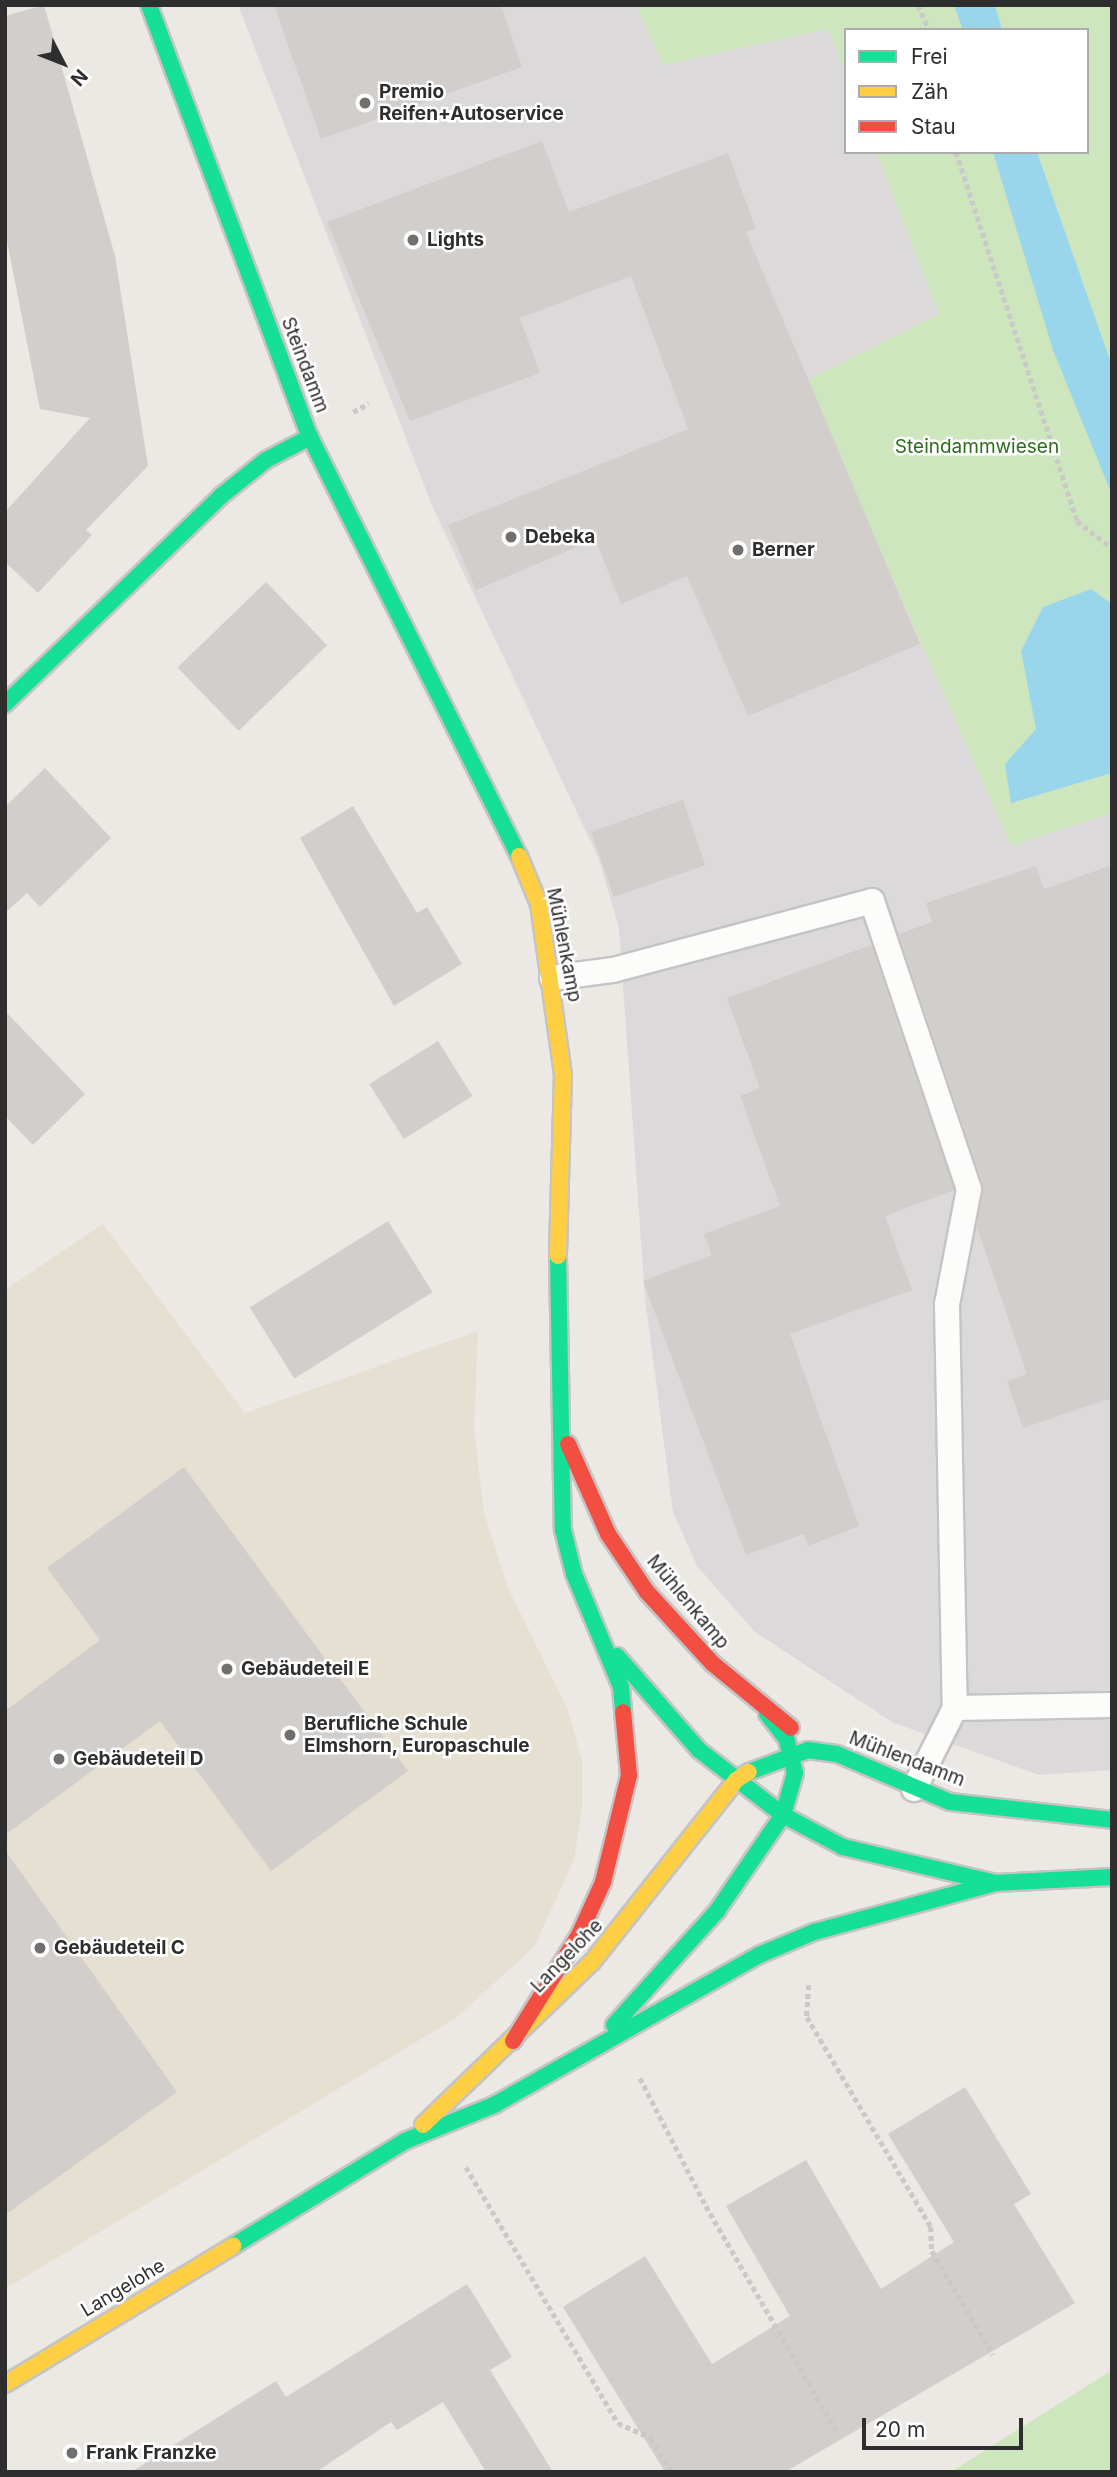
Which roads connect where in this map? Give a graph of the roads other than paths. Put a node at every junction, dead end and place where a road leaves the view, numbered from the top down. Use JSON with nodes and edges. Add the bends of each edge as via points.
{"nodes":[{"id":1,"x":149,"y":5,"type":"edge"},
{"id":2,"x":310,"y":437,"type":"junction"},
{"id":3,"x":5,"y":704,"type":"edge"},
{"id":4,"x":552,"y":978,"type":"junction"},
{"id":5,"x":562,"y":1429,"type":"junction"},
{"id":6,"x":606,"y":1641,"type":"junction"},
{"id":7,"x":1112,"y":1705,"type":"edge"},
{"id":8,"x":955,"y":1708,"type":"junction"},
{"id":9,"x":767,"y":1714,"type":"junction"},
{"id":10,"x":792,"y":1754,"type":"junction"},
{"id":11,"x":837,"y":1754,"type":"junction"},
{"id":12,"x":736,"y":1780,"type":"junction"},
{"id":13,"x":914,"y":1789,"type":"junction"},
{"id":14,"x":783,"y":1815,"type":"junction"},
{"id":15,"x":1112,"y":1820,"type":"edge"},
{"id":16,"x":1112,"y":1877,"type":"edge"},
{"id":17,"x":995,"y":1883,"type":"junction"},
{"id":18,"x":513,"y":2041,"type":"junction"},
{"id":19,"x":570,"y":2063,"type":"junction"},
{"id":20,"x":405,"y":2141,"type":"junction"},
{"id":21,"x":5,"y":2384,"type":"edge"}],
"edges":[{"from":1,"to":2,"type":"street","name":"Steindamm"},
{"from":2,"to":3,"type":"street","name":"Steindamm","via":[[266,460],[221,496]]},
{"from":2,"to":4,"type":"street","name":"Mühlenkamp","via":[[496,799],[539,904]]},
{"from":4,"to":5,"type":"street","name":"Mühlenkamp","via":[[563,1074],[557,1296]]},
{"from":4,"to":8,"type":"lane","via":[[613,970],[872,901],[969,1189],[947,1304]]},
{"from":5,"to":6,"type":"street","name":"Mühlenkamp","via":[[563,1530],[574,1574]]},
{"from":5,"to":9,"type":"street","name":"Mühlenkamp","via":[[608,1534],[647,1592]]},
{"from":6,"to":12,"type":"street","name":"Mühlenkamp","via":[[699,1750]]},
{"from":6,"to":18,"type":"street","name":"Mühlenkamp","via":[[629,1731],[621,1815],[579,1935]]},
{"from":7,"to":8,"type":"lane"},
{"from":8,"to":13,"type":"lane"},
{"from":9,"to":10,"type":"street"},
{"from":9,"to":11,"type":"street","name":"Mühlenkamp"},
{"from":10,"to":11,"type":"street","name":"Mühlendamm"},
{"from":10,"to":12,"type":"street","name":"Mühlendamm"},
{"from":10,"to":14,"type":"street","name":"Langelohe","via":[[795,1773]]},
{"from":11,"to":13,"type":"street","name":"Mühlendamm"},
{"from":12,"to":14,"type":"street","name":"Mühlenkamp"},
{"from":12,"to":18,"type":"street","name":"Langelohe","via":[[644,1904]]},
{"from":13,"to":15,"type":"street","name":"Mühlendamm","via":[[1008,1811]]},
{"from":14,"to":17,"type":"street","via":[[843,1847]]},
{"from":14,"to":19,"type":"street","name":"Langelohe","via":[[717,1911],[618,2021]]},
{"from":16,"to":17,"type":"street"},
{"from":17,"to":19,"type":"street","name":"Langelohe","via":[[800,1937]]},
{"from":18,"to":20,"type":"street","name":"Langelohe"},
{"from":19,"to":20,"type":"street","name":"Langelohe","via":[[494,2105]]},
{"from":20,"to":21,"type":"street","name":"Langelohe"}]}
